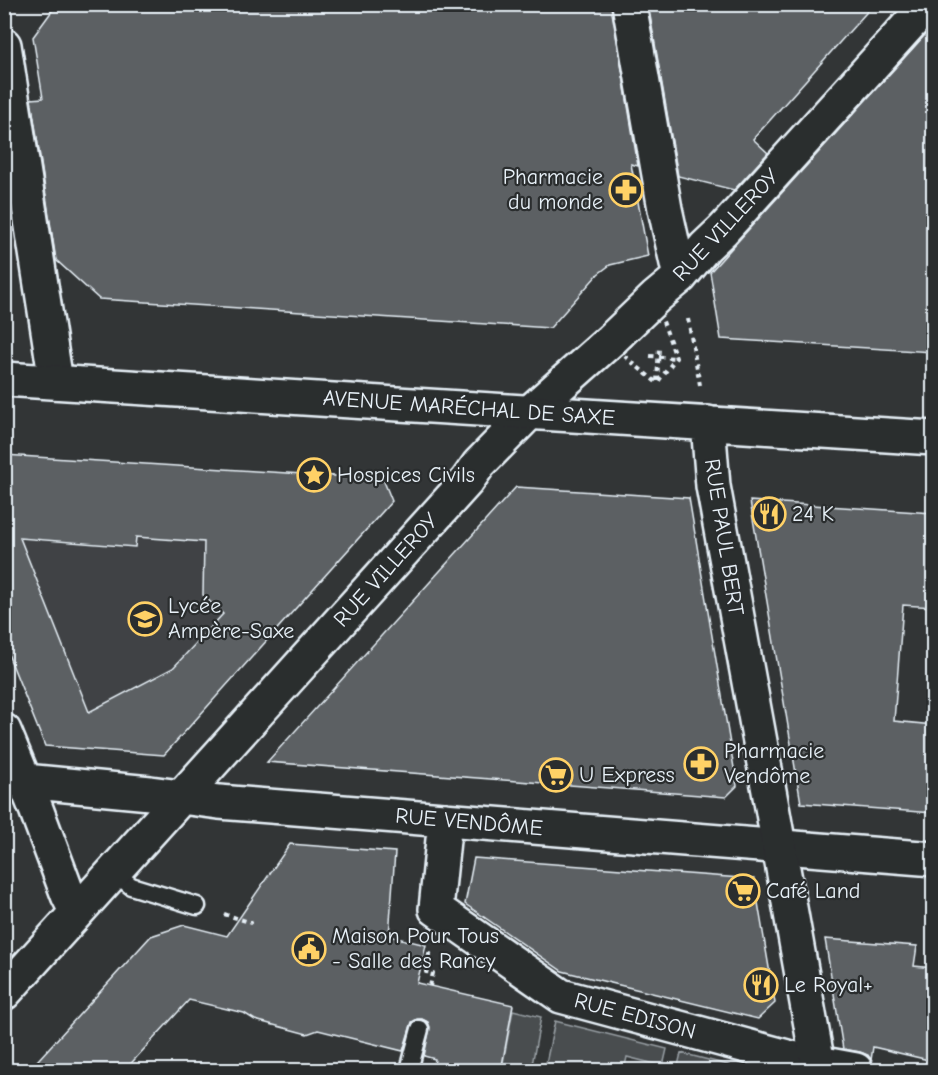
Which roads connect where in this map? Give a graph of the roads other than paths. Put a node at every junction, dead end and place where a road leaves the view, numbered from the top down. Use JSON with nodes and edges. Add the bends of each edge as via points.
{"nodes":[{"id":1,"x":629,"y":4,"type":"edge"},
{"id":2,"x":928,"y":4,"type":"edge"},
{"id":3,"x":4,"y":45,"type":"edge"},
{"id":4,"x":680,"y":277,"type":"junction"},
{"id":5,"x":4,"y":379,"type":"edge"},
{"id":6,"x":56,"y":382,"type":"junction"},
{"id":7,"x":530,"y":412,"type":"junction"},
{"id":8,"x":708,"y":423,"type":"junction"},
{"id":9,"x":933,"y":438,"type":"edge"},
{"id":10,"x":4,"y":731,"type":"edge"},
{"id":11,"x":15,"y":780,"type":"edge"},
{"id":12,"x":181,"y":797,"type":"junction"},
{"id":13,"x":445,"y":820,"type":"junction"},
{"id":14,"x":779,"y":847,"type":"junction"},
{"id":15,"x":933,"y":859,"type":"edge"},
{"id":16,"x":113,"y":871,"type":"junction"},
{"id":17,"x":197,"y":906,"type":"dead end"},
{"id":18,"x":78,"y":910,"type":"junction"},
{"id":19,"x":4,"y":993,"type":"edge"},
{"id":20,"x":420,"y":1029,"type":"dead end"},
{"id":21,"x":819,"y":1067,"type":"edge"},
{"id":22,"x":409,"y":1071,"type":"edge"},
{"id":23,"x":856,"y":1071,"type":"edge"}],
"edges":[{"from":1,"to":4,"type":"street"},
{"from":2,"to":4,"type":"street","name":"RUE VILLEROY"},
{"from":3,"to":6,"type":"street"},
{"from":4,"to":7,"type":"street","name":"RUE VILLEROY"},
{"from":5,"to":6,"type":"street","name":"AVENUE MARÉCHAL DE SAXE"},
{"from":6,"to":7,"type":"street","name":"AVENUE MARÉCHAL DE SAXE"},
{"from":7,"to":8,"type":"street","name":"AVENUE MARÉCHAL DE SAXE"},
{"from":7,"to":12,"type":"street","name":"RUE VILLEROY"},
{"from":8,"to":9,"type":"street","name":"AVENUE MARÉCHAL DE SAXE"},
{"from":8,"to":14,"type":"street","name":"RUE PAUL BERT","via":[[712,486]]},
{"from":10,"to":11,"type":"street"},
{"from":11,"to":12,"type":"street","name":"RUE VENDÔME"},
{"from":11,"to":18,"type":"street"},
{"from":12,"to":13,"type":"street","name":"RUE VENDÔME"},
{"from":12,"to":16,"type":"street","name":"RUE VILLEROY"},
{"from":13,"to":14,"type":"street","name":"RUE VENDÔME"},
{"from":13,"to":21,"type":"street","name":"RUE EDISON","via":[[436,909],[561,996]]},
{"from":14,"to":15,"type":"street","name":"RUE VENDÔME"},
{"from":14,"to":21,"type":"street","name":"RUE PAUL BERT"},
{"from":16,"to":17,"type":"lane","via":[[131,886]]},
{"from":16,"to":18,"type":"street","name":"RUE VILLEROY"},
{"from":18,"to":19,"type":"street","name":"RUE VILLEROY"},
{"from":20,"to":22,"type":"lane"},
{"from":21,"to":23,"type":"street","name":"RUE EDISON"}]}
